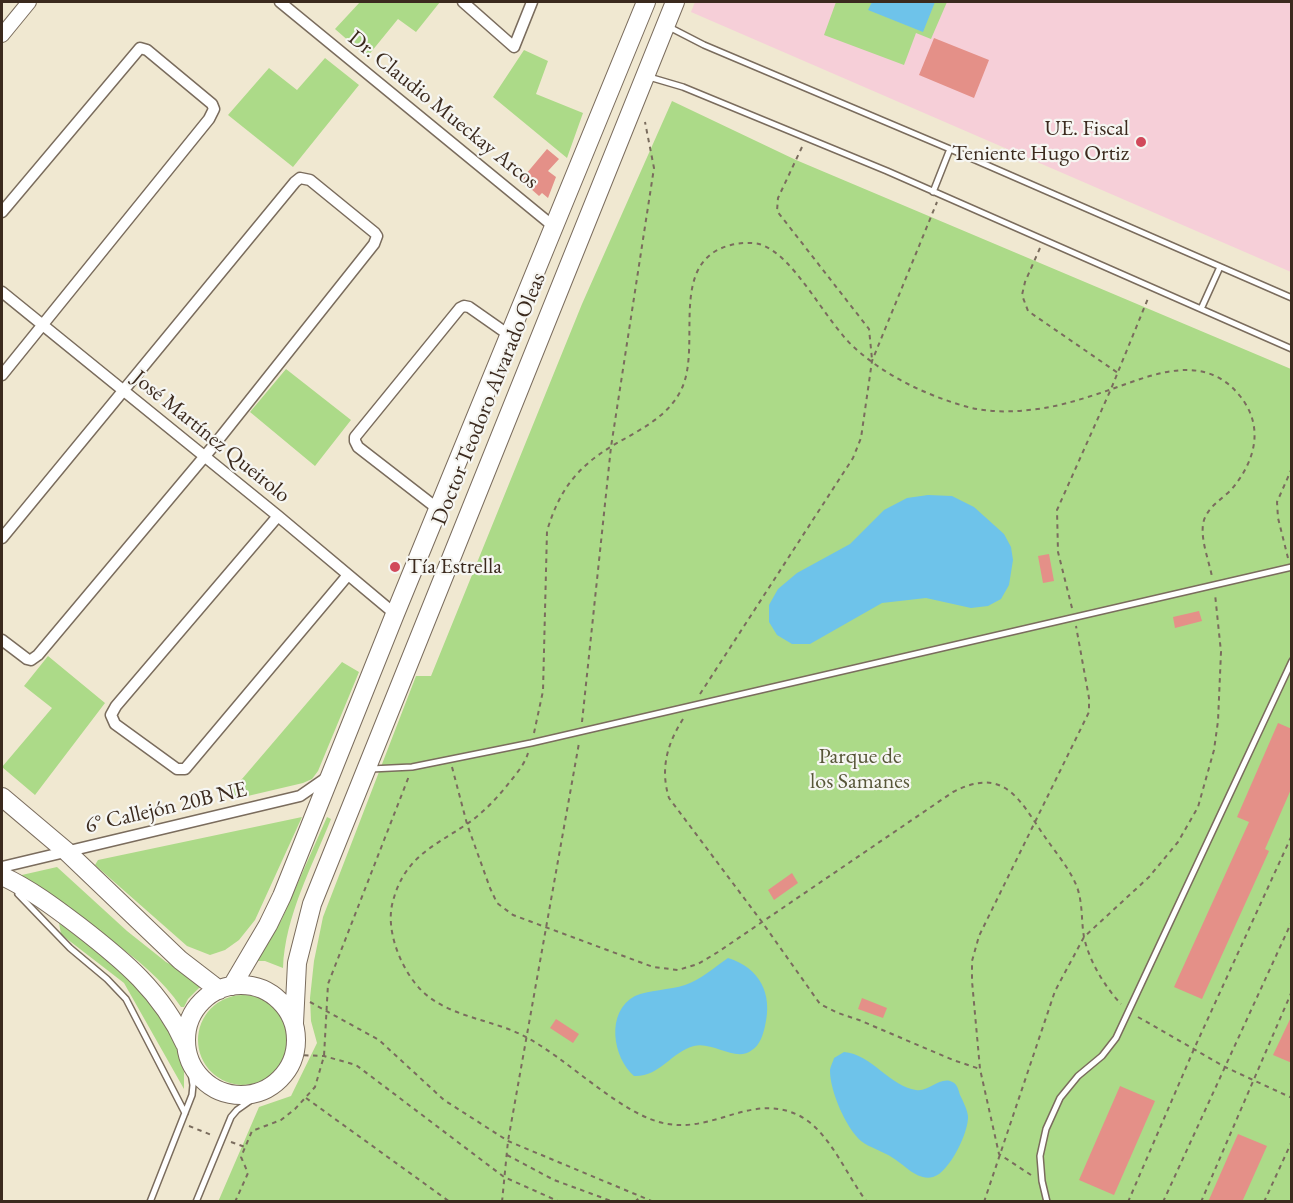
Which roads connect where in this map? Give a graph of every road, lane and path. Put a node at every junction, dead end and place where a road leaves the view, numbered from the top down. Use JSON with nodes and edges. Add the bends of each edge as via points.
{"nodes":[{"id":1,"x":29,"y":2,"type":"edge"},
{"id":2,"x":280,"y":2,"type":"edge"},
{"id":3,"x":463,"y":2,"type":"edge"},
{"id":4,"x":532,"y":2,"type":"edge"},
{"id":5,"x":646,"y":2,"type":"edge"},
{"id":6,"x":675,"y":2,"type":"edge"},
{"id":7,"x":666,"y":25,"type":"junction"},
{"id":8,"x":2,"y":35,"type":"edge"},
{"id":9,"x":642,"y":82,"type":"junction"},
{"id":10,"x":806,"y":139,"type":"junction"},
{"id":11,"x":950,"y":149,"type":"junction"},
{"id":12,"x":933,"y":192,"type":"junction"},
{"id":13,"x":2,"y":212,"type":"edge"},
{"id":14,"x":553,"y":226,"type":"junction"},
{"id":15,"x":1044,"y":240,"type":"junction"},
{"id":16,"x":1220,"y":267,"type":"junction"},
{"id":17,"x":1152,"y":288,"type":"junction"},
{"id":18,"x":2,"y":292,"type":"edge"},
{"id":19,"x":1292,"y":298,"type":"edge"},
{"id":20,"x":1201,"y":309,"type":"junction"},
{"id":21,"x":42,"y":323,"type":"junction"},
{"id":22,"x":508,"y":335,"type":"junction"},
{"id":23,"x":1292,"y":349,"type":"edge"},
{"id":24,"x":872,"y":361,"type":"junction"},
{"id":25,"x":1118,"y":373,"type":"junction"},
{"id":26,"x":2,"y":375,"type":"edge"},
{"id":27,"x":1111,"y":390,"type":"junction"},
{"id":28,"x":123,"y":391,"type":"junction"},
{"id":29,"x":611,"y":447,"type":"junction"},
{"id":30,"x":204,"y":457,"type":"junction"},
{"id":31,"x":1292,"y":468,"type":"edge"},
{"id":32,"x":438,"y":509,"type":"junction"},
{"id":33,"x":278,"y":516,"type":"junction"},
{"id":34,"x":2,"y":538,"type":"edge"},
{"id":35,"x":1291,"y":567,"type":"edge"},
{"id":36,"x":348,"y":575,"type":"junction"},
{"id":37,"x":1213,"y":584,"type":"junction"},
{"id":38,"x":395,"y":614,"type":"junction"},
{"id":39,"x":1074,"y":617,"type":"junction"},
{"id":40,"x":2,"y":640,"type":"edge"},
{"id":41,"x":1292,"y":661,"type":"edge"},
{"id":42,"x":580,"y":732,"type":"junction"},
{"id":43,"x":531,"y":743,"type":"junction"},
{"id":44,"x":450,"y":760,"type":"junction"},
{"id":45,"x":412,"y":767,"type":"junction"},
{"id":46,"x":366,"y":769,"type":"junction"},
{"id":47,"x":332,"y":771,"type":"junction"},
{"id":48,"x":2,"y":797,"type":"edge"},
{"id":49,"x":1028,"y":812,"type":"dead end"},
{"id":50,"x":467,"y":824,"type":"junction"},
{"id":51,"x":1292,"y":835,"type":"edge"},
{"id":52,"x":66,"y":851,"type":"junction"},
{"id":53,"x":2,"y":867,"type":"edge"},
{"id":54,"x":2,"y":877,"type":"edge"},
{"id":55,"x":1292,"y":921,"type":"edge"},
{"id":56,"x":545,"y":926,"type":"junction"},
{"id":57,"x":247,"y":959,"type":"junction"},
{"id":58,"x":201,"y":976,"type":"junction"},
{"id":59,"x":226,"y":988,"type":"junction"},
{"id":60,"x":1292,"y":991,"type":"edge"},
{"id":61,"x":295,"y":994,"type":"junction"},
{"id":62,"x":326,"y":1012,"type":"junction"},
{"id":63,"x":294,"y":1023,"type":"junction"},
{"id":64,"x":526,"y":1037,"type":"junction"},
{"id":65,"x":188,"y":1053,"type":"junction"},
{"id":66,"x":295,"y":1055,"type":"junction"},
{"id":67,"x":324,"y":1056,"type":"junction"},
{"id":68,"x":261,"y":1092,"type":"junction"},
{"id":69,"x":306,"y":1098,"type":"junction"},
{"id":70,"x":185,"y":1113,"type":"junction"},
{"id":71,"x":508,"y":1141,"type":"junction"},
{"id":72,"x":1292,"y":1141,"type":"edge"},
{"id":73,"x":999,"y":1154,"type":"junction"},
{"id":74,"x":507,"y":1155,"type":"junction"},
{"id":75,"x":504,"y":1177,"type":"junction"},
{"id":76,"x":1042,"y":1182,"type":"junction"},
{"id":77,"x":640,"y":1197,"type":"junction"},
{"id":78,"x":150,"y":1202,"type":"edge"},
{"id":79,"x":196,"y":1202,"type":"edge"},
{"id":80,"x":235,"y":1202,"type":"edge"},
{"id":81,"x":450,"y":1202,"type":"edge"},
{"id":82,"x":502,"y":1202,"type":"edge"},
{"id":83,"x":560,"y":1202,"type":"edge"},
{"id":84,"x":615,"y":1202,"type":"edge"},
{"id":85,"x":635,"y":1202,"type":"edge"},
{"id":86,"x":654,"y":1202,"type":"edge"},
{"id":87,"x":867,"y":1202,"type":"edge"},
{"id":88,"x":984,"y":1202,"type":"edge"},
{"id":89,"x":1047,"y":1202,"type":"edge"},
{"id":90,"x":1128,"y":1202,"type":"edge"},
{"id":91,"x":1163,"y":1202,"type":"edge"},
{"id":92,"x":1202,"y":1202,"type":"edge"},
{"id":93,"x":1264,"y":1202,"type":"edge"}],
"edges":[{"from":1,"to":8,"type":"street"},
{"from":2,"to":14,"type":"street","name":"Dr. Claudio Mueckay Arcos"},
{"from":3,"to":4,"type":"street","via":[[514,46]]},
{"from":5,"to":14,"type":"main road","name":"Doctor Teodoro Alvarado Oleas"},
{"from":6,"to":7,"type":"main road","name":"Doctor Teodoro Alvarado Oleas"},
{"from":7,"to":9,"type":"main road","name":"Doctor Teodoro Alvarado Oleas"},
{"from":7,"to":11,"type":"lane","via":[[704,45]]},
{"from":9,"to":10,"type":"lane","via":[[683,87]]},
{"from":9,"to":29,"type":"path","via":[[654,168]]},
{"from":9,"to":46,"type":"main road","name":"Doctor Teodoro Alvarado Oleas"},
{"from":10,"to":12,"type":"lane"},
{"from":10,"to":24,"type":"path","via":[[778,198],[777,211],[868,329]]},
{"from":11,"to":12,"type":"lane"},
{"from":11,"to":16,"type":"lane"},
{"from":12,"to":15,"type":"lane"},
{"from":13,"to":21,"type":"street","via":[[140,48],[212,104],[210,119]]},
{"from":14,"to":22,"type":"main road","name":"Doctor Teodoro Alvarado Oleas"},
{"from":15,"to":17,"type":"lane"},
{"from":15,"to":25,"type":"path","via":[[1022,295],[1028,311]]},
{"from":16,"to":19,"type":"lane"},
{"from":16,"to":20,"type":"lane"},
{"from":17,"to":20,"type":"lane"},
{"from":17,"to":25,"type":"path"},
{"from":18,"to":21,"type":"street","name":"José Martínez Queirolo"},
{"from":20,"to":23,"type":"lane"},
{"from":21,"to":26,"type":"street"},
{"from":21,"to":28,"type":"street","name":"José Martínez Queirolo"},
{"from":22,"to":32,"type":"main road","name":"Doctor Teodoro Alvarado Oleas"},
{"from":22,"to":32,"type":"street","via":[[469,307],[460,308],[355,437],[358,447]]},
{"from":24,"to":27,"type":"path","via":[[932,396],[980,410],[1051,406]]},
{"from":24,"to":29,"type":"path","via":[[833,325],[796,273],[773,250],[758,244],[726,246],[707,258],[695,274],[688,367],[673,405],[633,436]]},
{"from":25,"to":27,"type":"path"},
{"from":27,"to":37,"type":"path","via":[[1155,374],[1197,370],[1239,394],[1253,418],[1256,440],[1249,462],[1203,523]]},
{"from":27,"to":39,"type":"path","via":[[1057,510],[1058,552]]},
{"from":28,"to":30,"type":"street","name":"José Martínez Queirolo"},
{"from":28,"to":30,"type":"street","via":[[300,178],[310,180],[375,233],[374,244]]},
{"from":28,"to":34,"type":"street"},
{"from":29,"to":42,"type":"path"},
{"from":29,"to":43,"type":"path","via":[[569,482],[557,501],[547,531],[543,691]]},
{"from":30,"to":33,"type":"street","name":"José Martínez Queirolo"},
{"from":30,"to":40,"type":"street","via":[[35,658],[27,659]]},
{"from":31,"to":35,"type":"path","via":[[1277,502]]},
{"from":32,"to":38,"type":"main road","name":"Doctor Teodoro Alvarado Oleas"},
{"from":33,"to":36,"type":"street","name":"José Martínez Queirolo"},
{"from":33,"to":36,"type":"street","via":[[116,706],[111,715],[115,724],[177,769],[185,769]]},
{"from":35,"to":37,"type":"lane"},
{"from":36,"to":38,"type":"street","name":"José Martínez Queirolo"},
{"from":37,"to":39,"type":"lane"},
{"from":37,"to":73,"type":"path","via":[[1221,652],[1218,721],[1198,807],[1178,842],[1149,877],[1082,940],[1054,991]]},
{"from":38,"to":47,"type":"main road","name":"Doctor Teodoro Alvarado Oleas"},
{"from":39,"to":42,"type":"lane"},
{"from":39,"to":73,"type":"path","via":[[1089,712],[979,936],[972,961],[980,1069]]},
{"from":41,"to":76,"type":"lane","via":[[1116,1038],[1060,1098],[1046,1129],[1040,1156]]},
{"from":42,"to":43,"type":"lane"},
{"from":42,"to":56,"type":"path"},
{"from":43,"to":44,"type":"lane"},
{"from":43,"to":50,"type":"path","via":[[515,776]]},
{"from":44,"to":45,"type":"lane"},
{"from":44,"to":50,"type":"path"},
{"from":45,"to":46,"type":"lane"},
{"from":45,"to":62,"type":"path","via":[[327,984]]},
{"from":46,"to":61,"type":"main road","name":"Doctor Teodoro Alvarado Oleas","via":[[312,904],[297,963]]},
{"from":47,"to":52,"type":"street","name":"6° Callejón 20B NE","via":[[300,796]]},
{"from":47,"to":57,"type":"main road","name":"Doctor Teodoro Alvarado Oleas","via":[[278,906]]},
{"from":48,"to":52,"type":"main road"},
{"from":49,"to":56,"type":"path","via":[[1015,795],[1001,786],[984,783],[963,787],[718,952],[678,970],[653,967]]},
{"from":50,"to":56,"type":"path","via":[[497,903],[513,915]]},
{"from":50,"to":64,"type":"path","via":[[424,851],[405,874],[392,906],[392,933],[406,972],[429,997]]},
{"from":51,"to":90,"type":"path"},
{"from":52,"to":53,"type":"street","name":"6° Callejón 20B NE"},
{"from":52,"to":58,"type":"main road"},
{"from":54,"to":65,"type":"main road","via":[[47,901],[134,971],[175,1021]]},
{"from":54,"to":70,"type":"lane","via":[[126,999]]},
{"from":55,"to":91,"type":"path"},
{"from":56,"to":64,"type":"path"},
{"from":57,"to":58,"type":"main road","via":[[224,973]]},
{"from":57,"to":59,"type":"main road","name":"Doctor Teodoro Alvarado Oleas"},
{"from":58,"to":59,"type":"main road"},
{"from":59,"to":63,"type":"main road","via":[[245,985],[270,993],[289,1011]]},
{"from":59,"to":65,"type":"main road","via":[[198,1005],[187,1029]]},
{"from":60,"to":92,"type":"path"},
{"from":61,"to":62,"type":"path"},
{"from":61,"to":63,"type":"main road","name":"Doctor Teodoro Alvarado Oleas"},
{"from":62,"to":67,"type":"path"},
{"from":62,"to":71,"type":"path","via":[[379,1040],[444,1100]]},
{"from":63,"to":66,"type":"main road"},
{"from":64,"to":71,"type":"path"},
{"from":64,"to":87,"type":"path","via":[[654,1121],[696,1125],[762,1108],[800,1116],[823,1135]]},
{"from":65,"to":68,"type":"main road","via":[[196,1073],[218,1091],[239,1096]]},
{"from":65,"to":70,"type":"lane","via":[[193,1085]]},
{"from":66,"to":67,"type":"path"},
{"from":66,"to":68,"type":"main road","via":[[286,1074]]},
{"from":67,"to":69,"type":"path","via":[[315,1087]]},
{"from":67,"to":75,"type":"path","via":[[356,1065]]},
{"from":68,"to":79,"type":"lane","via":[[231,1117]]},
{"from":69,"to":80,"type":"path","via":[[281,1120],[252,1131],[242,1157],[248,1173]]},
{"from":69,"to":81,"type":"path"},
{"from":70,"to":78,"type":"lane"},
{"from":71,"to":74,"type":"path"},
{"from":71,"to":77,"type":"path"},
{"from":72,"to":93,"type":"path"},
{"from":73,"to":76,"type":"path"},
{"from":73,"to":88,"type":"path"},
{"from":74,"to":75,"type":"path"},
{"from":74,"to":84,"type":"path","via":[[554,1180]]},
{"from":75,"to":82,"type":"path"},
{"from":75,"to":83,"type":"path"},
{"from":76,"to":89,"type":"lane"},
{"from":77,"to":85,"type":"path"},
{"from":77,"to":86,"type":"path"}]}
